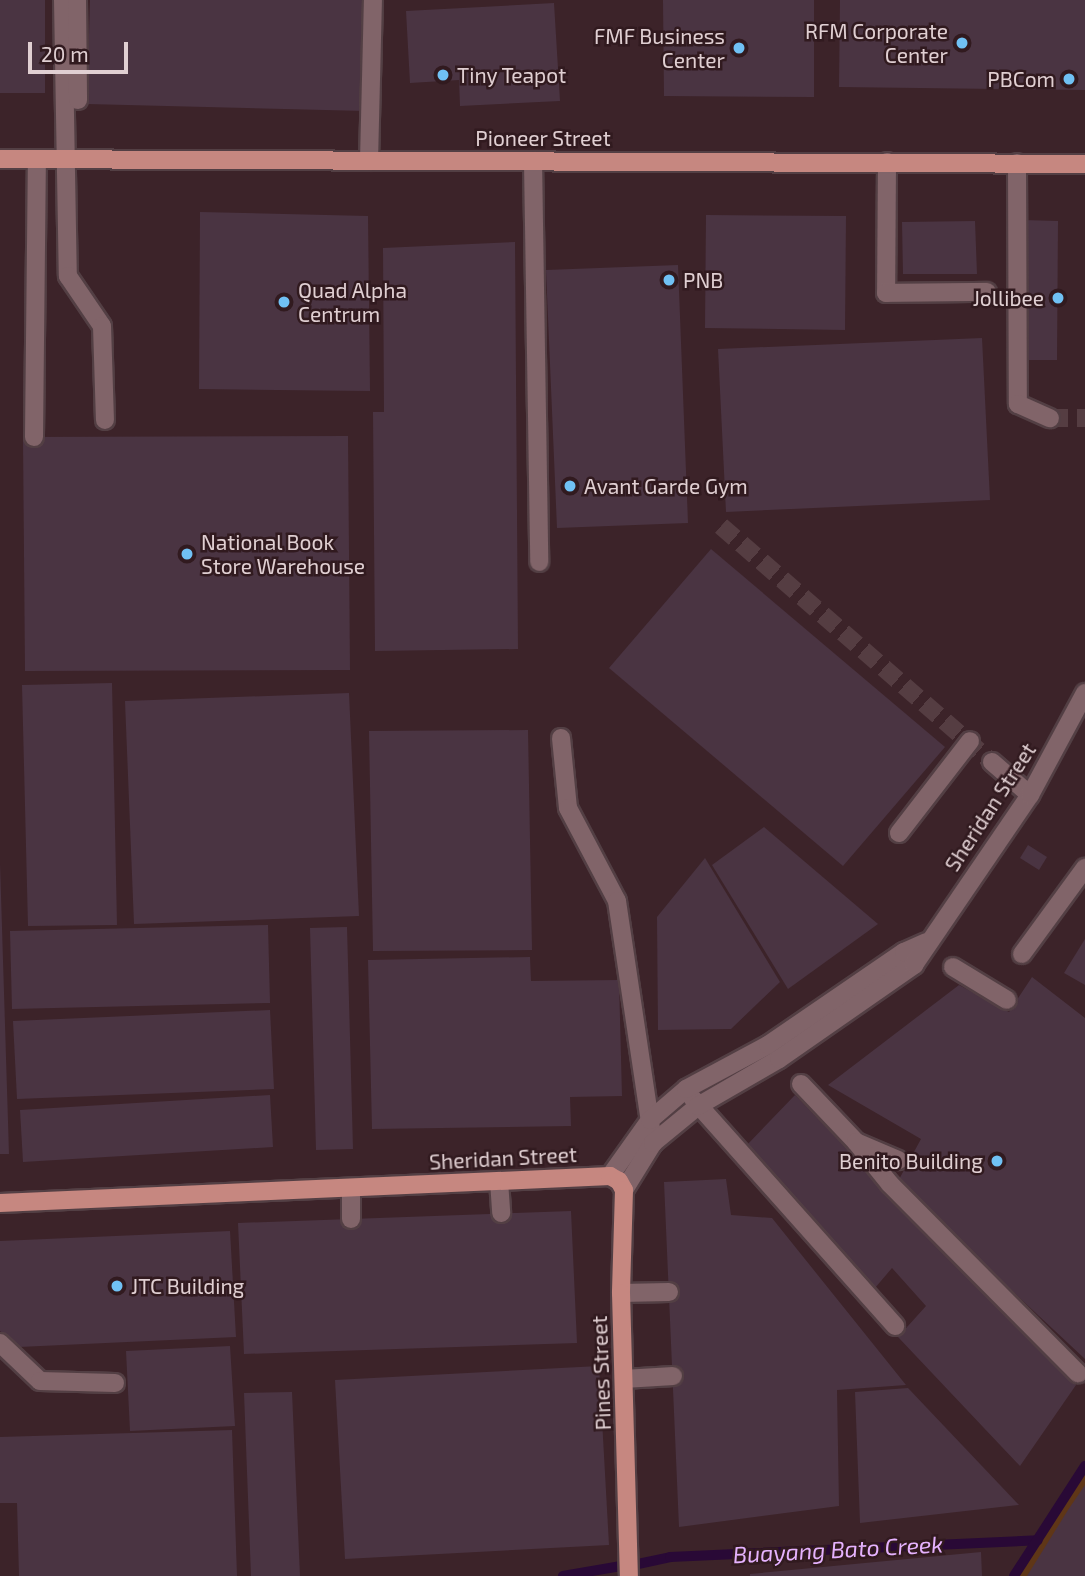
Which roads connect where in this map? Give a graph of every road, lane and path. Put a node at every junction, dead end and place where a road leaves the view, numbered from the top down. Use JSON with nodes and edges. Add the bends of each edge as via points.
{"nodes":[{"id":1,"x":63,"y":0,"type":"edge"},
{"id":2,"x":78,"y":0,"type":"edge"},
{"id":3,"x":373,"y":0,"type":"edge"},
{"id":4,"x":0,"y":159,"type":"edge"},
{"id":5,"x":37,"y":159,"type":"junction"},
{"id":6,"x":73,"y":159,"type":"junction"},
{"id":7,"x":369,"y":161,"type":"junction"},
{"id":8,"x":533,"y":161,"type":"junction"},
{"id":9,"x":887,"y":162,"type":"junction"},
{"id":10,"x":1017,"y":163,"type":"junction"},
{"id":11,"x":1085,"y":164,"type":"edge"},
{"id":12,"x":988,"y":292,"type":"dead end"},
{"id":13,"x":1049,"y":418,"type":"tunnel mouth"},
{"id":14,"x":105,"y":420,"type":"dead end"},
{"id":15,"x":34,"y":437,"type":"dead end"},
{"id":16,"x":539,"y":562,"type":"dead end"},
{"id":17,"x":1085,"y":693,"type":"edge"},
{"id":18,"x":561,"y":738,"type":"dead end"},
{"id":19,"x":970,"y":741,"type":"dead end"},
{"id":20,"x":992,"y":762,"type":"tunnel mouth"},
{"id":21,"x":1030,"y":794,"type":"junction"},
{"id":22,"x":899,"y":833,"type":"dead end"},
{"id":23,"x":1085,"y":868,"type":"edge"},
{"id":24,"x":926,"y":942,"type":"junction"},
{"id":25,"x":1022,"y":954,"type":"dead end"},
{"id":26,"x":953,"y":967,"type":"dead end"},
{"id":27,"x":1007,"y":1000,"type":"dead end"},
{"id":28,"x":801,"y":1084,"type":"dead end"},
{"id":29,"x":686,"y":1090,"type":"junction"},
{"id":30,"x":698,"y":1106,"type":"junction"},
{"id":31,"x":650,"y":1119,"type":"junction"},
{"id":32,"x":856,"y":1142,"type":"junction"},
{"id":33,"x":653,"y":1143,"type":"junction"},
{"id":34,"x":898,"y":1160,"type":"dead end"},
{"id":35,"x":610,"y":1176,"type":"junction"},
{"id":36,"x":499,"y":1181,"type":"junction"},
{"id":37,"x":351,"y":1189,"type":"junction"},
{"id":38,"x":624,"y":1190,"type":"junction"},
{"id":39,"x":0,"y":1203,"type":"edge"},
{"id":40,"x":500,"y":1213,"type":"dead end"},
{"id":41,"x":351,"y":1219,"type":"dead end"},
{"id":42,"x":669,"y":1292,"type":"dead end"},
{"id":43,"x":621,"y":1293,"type":"junction"},
{"id":44,"x":895,"y":1326,"type":"dead end"},
{"id":45,"x":0,"y":1343,"type":"edge"},
{"id":46,"x":1077,"y":1373,"type":"dead end"},
{"id":47,"x":673,"y":1376,"type":"dead end"},
{"id":48,"x":624,"y":1379,"type":"junction"},
{"id":49,"x":114,"y":1383,"type":"dead end"},
{"id":50,"x":629,"y":1576,"type":"edge"}],
"edges":[{"from":1,"to":6,"type":"street"},
{"from":2,"to":6,"type":"street"},
{"from":3,"to":7,"type":"street"},
{"from":4,"to":5,"type":"main road","name":"Pioneer Street"},
{"from":5,"to":6,"type":"main road","name":"Pioneer Street"},
{"from":5,"to":15,"type":"street"},
{"from":6,"to":7,"type":"main road","name":"Pioneer Street"},
{"from":6,"to":14,"type":"street","via":[[68,276],[102,326]]},
{"from":7,"to":8,"type":"main road","name":"Pioneer Street"},
{"from":8,"to":9,"type":"main road","name":"Pioneer Street"},
{"from":8,"to":16,"type":"street"},
{"from":9,"to":10,"type":"main road","name":"Pioneer Street"},
{"from":9,"to":12,"type":"street","via":[[886,293]]},
{"from":10,"to":11,"type":"main road","name":"Pioneer Street"},
{"from":10,"to":13,"type":"street","via":[[1018,404]]},
{"from":17,"to":21,"type":"street","name":"Sheridan Street"},
{"from":18,"to":31,"type":"street","via":[[568,808],[617,901]]},
{"from":19,"to":22,"type":"street"},
{"from":20,"to":21,"type":"street"},
{"from":21,"to":24,"type":"street","name":"Sheridan Street"},
{"from":23,"to":25,"type":"street"},
{"from":24,"to":29,"type":"street","name":"Sheridan Street","via":[[904,952],[768,1045]]},
{"from":24,"to":30,"type":"street","name":"Sheridan Street","via":[[914,965],[779,1059]]},
{"from":26,"to":27,"type":"street"},
{"from":28,"to":32,"type":"street"},
{"from":29,"to":30,"type":"street"},
{"from":29,"to":31,"type":"street","name":"Sheridan Street"},
{"from":30,"to":33,"type":"street","name":"Sheridan Street"},
{"from":30,"to":44,"type":"street"},
{"from":31,"to":33,"type":"street"},
{"from":31,"to":35,"type":"street","name":"Sheridan Street"},
{"from":32,"to":34,"type":"street"},
{"from":32,"to":46,"type":"street","via":[[890,1184]]},
{"from":33,"to":38,"type":"street","name":"Sheridan Street"},
{"from":35,"to":36,"type":"main road","name":"Sheridan Street"},
{"from":35,"to":38,"type":"main road"},
{"from":36,"to":37,"type":"main road","name":"Sheridan Street"},
{"from":36,"to":40,"type":"street"},
{"from":37,"to":39,"type":"main road","name":"Sheridan Street"},
{"from":37,"to":41,"type":"street"},
{"from":38,"to":43,"type":"main road","name":"Pines Street"},
{"from":42,"to":43,"type":"street"},
{"from":43,"to":48,"type":"main road","name":"Pines Street"},
{"from":45,"to":49,"type":"street","via":[[40,1381]]},
{"from":47,"to":48,"type":"street"},
{"from":48,"to":50,"type":"main road","name":"Pines Street"}]}
